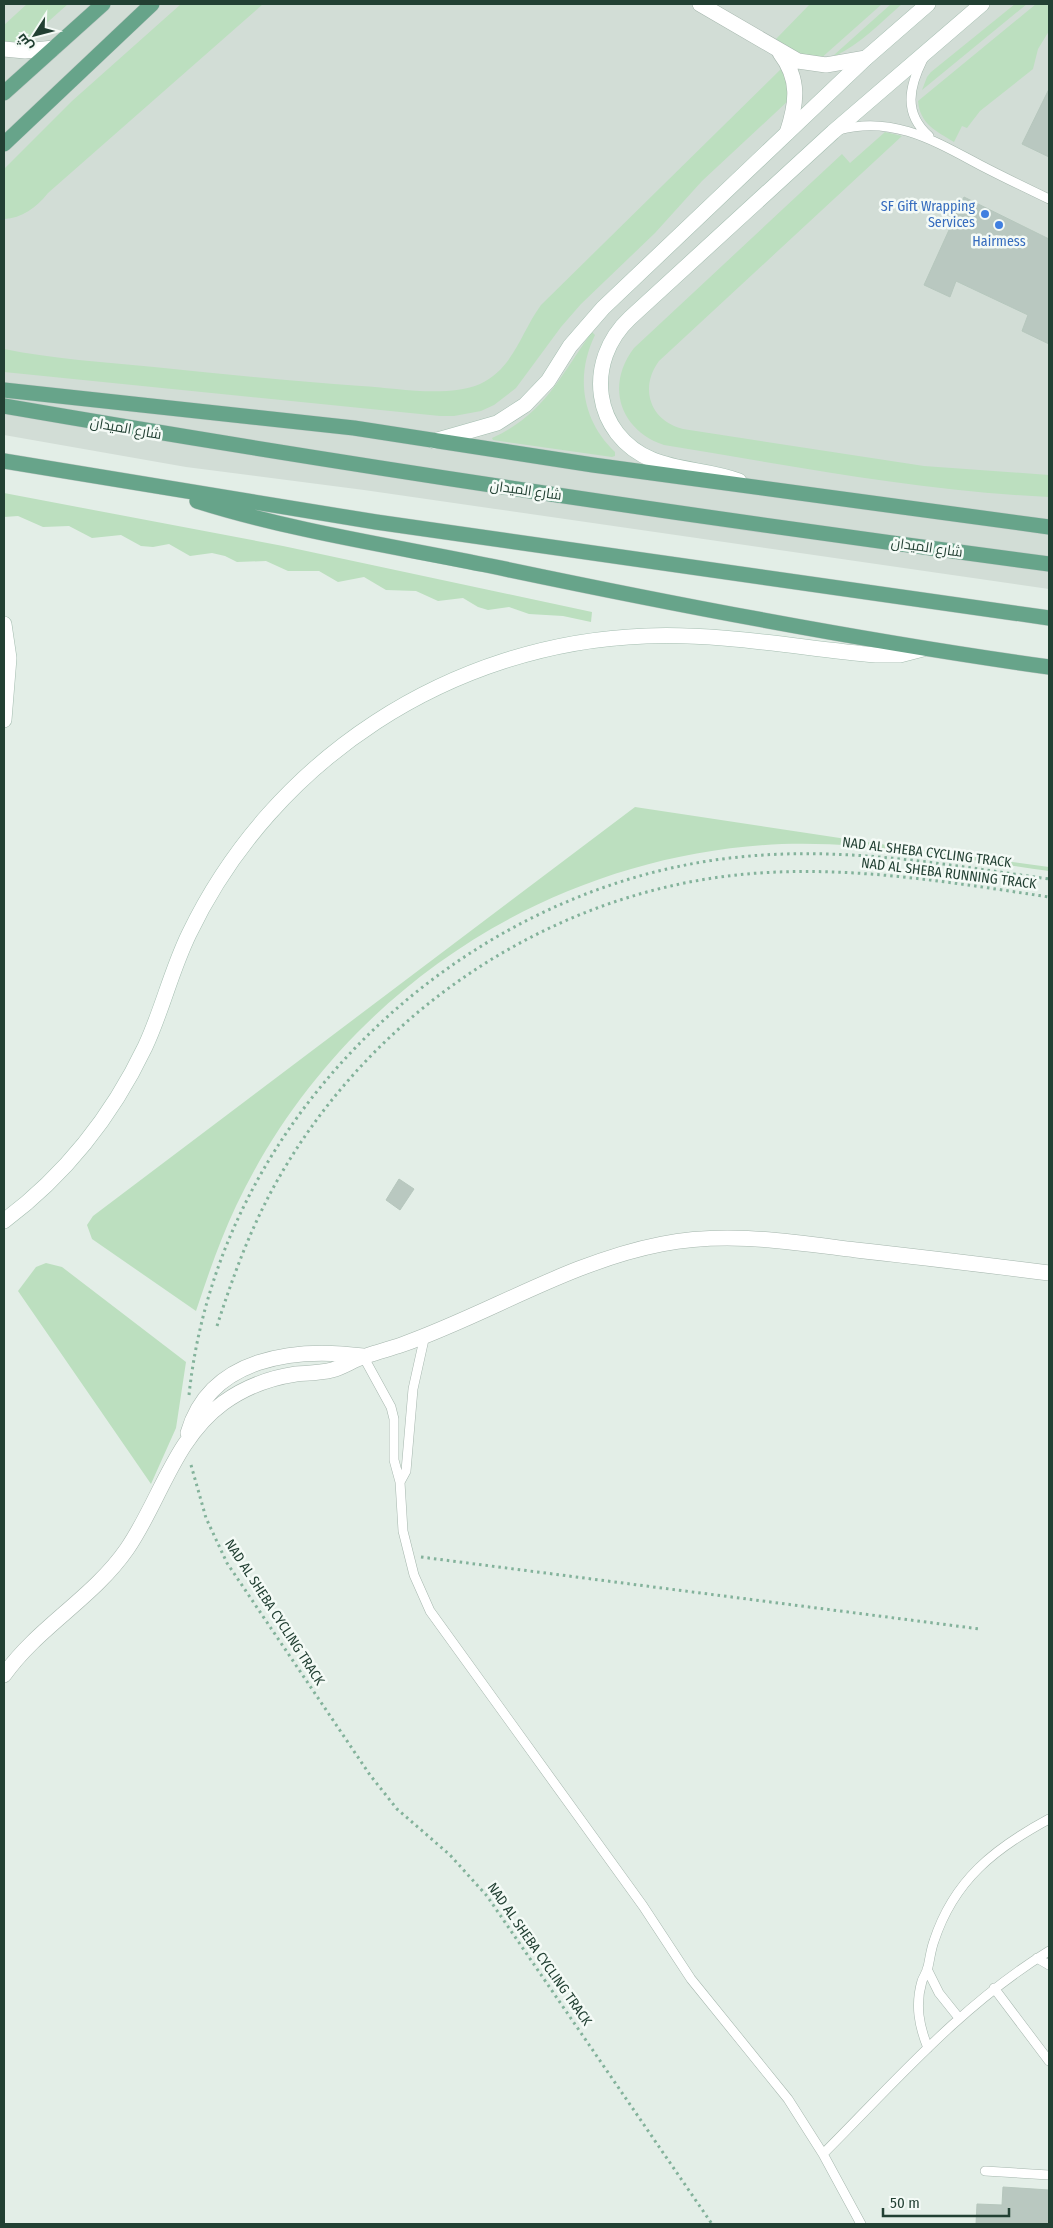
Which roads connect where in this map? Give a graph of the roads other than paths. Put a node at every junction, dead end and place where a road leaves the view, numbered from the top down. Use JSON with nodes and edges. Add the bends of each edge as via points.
{"nodes":[{"id":1,"x":103,"y":4,"type":"edge"},
{"id":2,"x":152,"y":4,"type":"edge"},
{"id":3,"x":700,"y":4,"type":"edge"},
{"id":4,"x":928,"y":4,"type":"edge"},
{"id":5,"x":982,"y":4,"type":"edge"},
{"id":6,"x":54,"y":48,"type":"junction"},
{"id":7,"x":4,"y":49,"type":"edge"},
{"id":8,"x":927,"y":50,"type":"junction"},
{"id":9,"x":779,"y":51,"type":"junction"},
{"id":10,"x":866,"y":58,"type":"junction"},
{"id":11,"x":4,"y":93,"type":"edge"},
{"id":12,"x":833,"y":132,"type":"junction"},
{"id":13,"x":787,"y":133,"type":"junction"},
{"id":14,"x":933,"y":140,"type":"junction"},
{"id":15,"x":4,"y":144,"type":"edge"},
{"id":16,"x":1049,"y":199,"type":"edge"},
{"id":17,"x":4,"y":390,"type":"edge"},
{"id":18,"x":4,"y":406,"type":"edge"},
{"id":19,"x":434,"y":440,"type":"junction"},
{"id":20,"x":4,"y":461,"type":"edge"},
{"id":21,"x":752,"y":486,"type":"junction"},
{"id":22,"x":161,"y":487,"type":"junction"},
{"id":23,"x":1048,"y":527,"type":"edge"},
{"id":24,"x":1049,"y":564,"type":"edge"},
{"id":25,"x":1049,"y":618,"type":"edge"},
{"id":26,"x":4,"y":624,"type":"edge"},
{"id":27,"x":923,"y":649,"type":"junction"},
{"id":28,"x":1049,"y":667,"type":"edge"},
{"id":29,"x":4,"y":720,"type":"edge"},
{"id":30,"x":4,"y":1221,"type":"edge"},
{"id":31,"x":1049,"y":1273,"type":"edge"},
{"id":32,"x":425,"y":1335,"type":"junction"},
{"id":33,"x":363,"y":1356,"type":"junction"},
{"id":34,"x":400,"y":1482,"type":"junction"},
{"id":35,"x":4,"y":1675,"type":"edge"},
{"id":36,"x":1049,"y":1819,"type":"edge"},
{"id":37,"x":1049,"y":1951,"type":"edge"},
{"id":38,"x":1037,"y":1958,"type":"junction"},
{"id":39,"x":1049,"y":1965,"type":"edge"},
{"id":40,"x":928,"y":1969,"type":"junction"},
{"id":41,"x":994,"y":1988,"type":"junction"},
{"id":42,"x":959,"y":2018,"type":"junction"},
{"id":43,"x":928,"y":2048,"type":"junction"},
{"id":44,"x":1049,"y":2062,"type":"edge"},
{"id":45,"x":823,"y":2154,"type":"junction"},
{"id":46,"x":985,"y":2171,"type":"dead end"},
{"id":47,"x":1049,"y":2175,"type":"edge"},
{"id":48,"x":862,"y":2224,"type":"edge"}],
"edges":[{"from":1,"to":6,"type":"main road"},
{"from":2,"to":15,"type":"main road"},
{"from":3,"to":9,"type":"street"},
{"from":4,"to":10,"type":"street"},
{"from":5,"to":8,"type":"street"},
{"from":6,"to":7,"type":"street"},
{"from":6,"to":11,"type":"main road"},
{"from":8,"to":12,"type":"street"},
{"from":8,"to":14,"type":"lane","via":[[914,76],[910,95],[916,120]]},
{"from":9,"to":10,"type":"street","via":[[798,61],[819,65]]},
{"from":9,"to":13,"type":"street","via":[[790,68],[796,87],[795,106]]},
{"from":10,"to":13,"type":"street"},
{"from":12,"to":14,"type":"lane","via":[[861,126],[888,126]]},
{"from":12,"to":21,"type":"street","via":[[621,326],[603,358],[600,383],[604,408],[615,430],[632,448],[654,461],[718,474]]},
{"from":13,"to":19,"type":"street","via":[[603,308],[525,406],[497,423]]},
{"from":14,"to":16,"type":"lane"},
{"from":17,"to":19,"type":"main road","via":[[304,422]]},
{"from":18,"to":24,"type":"main road","name":"شارع الميدان","via":[[444,478]]},
{"from":19,"to":21,"type":"main road"},
{"from":20,"to":22,"type":"main road"},
{"from":21,"to":23,"type":"main road"},
{"from":22,"to":25,"type":"main road","via":[[376,522]]},
{"from":22,"to":27,"type":"main road","via":[[271,521],[532,575]]},
{"from":26,"to":29,"type":"street","via":[[9,658]]},
{"from":27,"to":28,"type":"main road"},
{"from":27,"to":30,"type":"street","via":[[876,655],[708,637],[612,638],[553,647],[499,662],[444,683],[391,712],[335,750],[307,774],[269,812],[236,853],[187,937],[145,1047],[116,1100],[60,1171]]},
{"from":31,"to":32,"type":"street","via":[[771,1240],[689,1239],[636,1250],[565,1274]]},
{"from":32,"to":33,"type":"street"},
{"from":32,"to":34,"type":"lane","via":[[413,1389],[407,1466]]},
{"from":33,"to":34,"type":"lane","via":[[392,1407],[395,1468]]},
{"from":33,"to":35,"type":"street","via":[[334,1369],[276,1378],[242,1390],[210,1413],[186,1440],[125,1552],[26,1648]]},
{"from":34,"to":45,"type":"lane","via":[[408,1556],[422,1593],[441,1628],[643,1906],[692,1979],[788,2098]]},
{"from":36,"to":40,"type":"lane","via":[[1002,1846],[966,1882],[940,1926]]},
{"from":37,"to":38,"type":"lane"},
{"from":38,"to":39,"type":"lane"},
{"from":38,"to":41,"type":"lane"},
{"from":40,"to":42,"type":"lane","via":[[938,1993]]},
{"from":40,"to":43,"type":"lane","via":[[918,2006],[921,2031]]},
{"from":41,"to":42,"type":"lane"},
{"from":41,"to":44,"type":"lane"},
{"from":42,"to":43,"type":"lane"},
{"from":43,"to":45,"type":"lane"},
{"from":45,"to":48,"type":"lane"},
{"from":46,"to":47,"type":"lane"}]}
